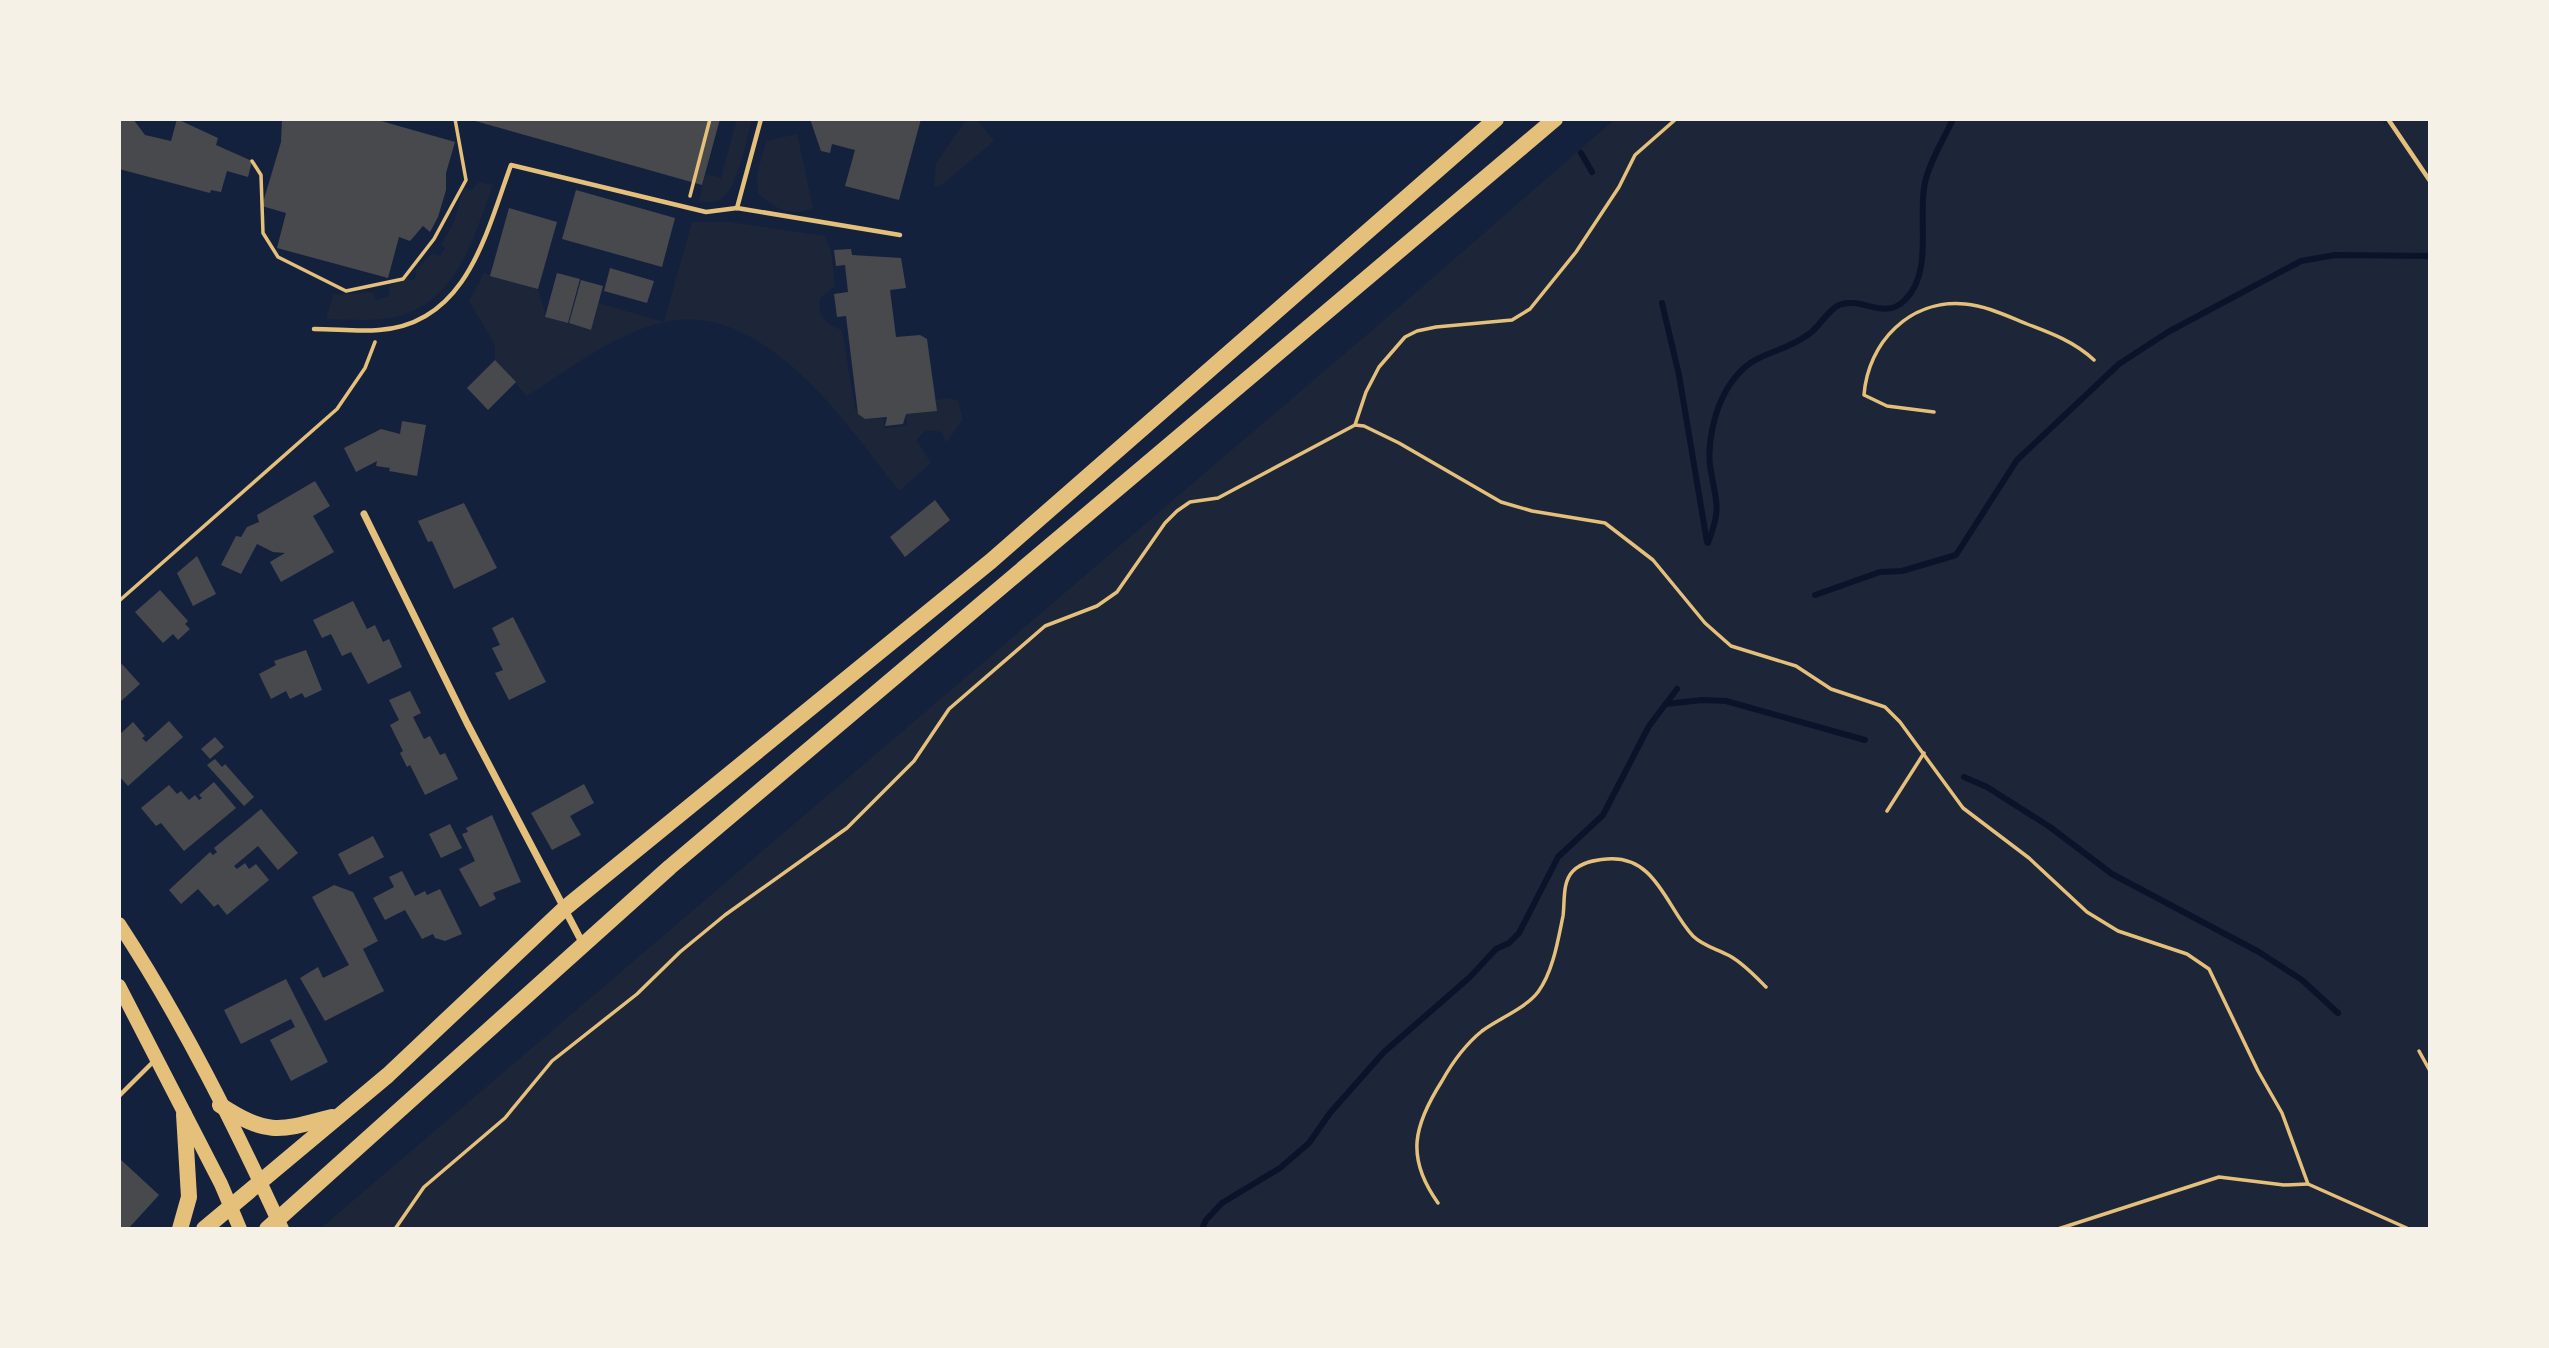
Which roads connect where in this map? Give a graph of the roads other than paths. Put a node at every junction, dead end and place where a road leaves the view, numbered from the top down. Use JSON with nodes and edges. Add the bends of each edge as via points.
{"nodes":[{"id":1,"x":761,"y":119,"type":"edge"},
{"id":2,"x":1496,"y":119,"type":"edge"},
{"id":3,"x":2388,"y":119,"type":"edge"},
{"id":4,"x":1551,"y":120,"type":"edge"},
{"id":5,"x":2430,"y":181,"type":"edge"},
{"id":6,"x":737,"y":208,"type":"junction"},
{"id":7,"x":900,"y":235,"type":"dead end"},
{"id":8,"x":314,"y":329,"type":"dead end"},
{"id":9,"x":364,"y":514,"type":"dead end"},
{"id":10,"x":565,"y":908,"type":"junction"},
{"id":11,"x":119,"y":925,"type":"edge"},
{"id":12,"x":583,"y":944,"type":"junction"},
{"id":13,"x":119,"y":986,"type":"edge"},
{"id":14,"x":156,"y":1059,"type":"junction"},
{"id":15,"x":119,"y":1096,"type":"edge"},
{"id":16,"x":220,"y":1105,"type":"junction"},
{"id":17,"x":184,"y":1114,"type":"junction"},
{"id":18,"x":338,"y":1115,"type":"junction"},
{"id":19,"x":259,"y":1181,"type":"junction"},
{"id":20,"x":230,"y":1206,"type":"junction"},
{"id":21,"x":275,"y":1226,"type":"edge"},
{"id":22,"x":180,"y":1229,"type":"edge"},
{"id":23,"x":204,"y":1229,"type":"edge"},
{"id":24,"x":240,"y":1229,"type":"edge"}],
"edges":[{"from":1,"to":6,"type":"lane"},
{"from":2,"to":10,"type":"main road","via":[[991,561]]},
{"from":3,"to":5,"type":"lane"},
{"from":4,"to":12,"type":"main road"},
{"from":6,"to":7,"type":"lane"},
{"from":6,"to":8,"type":"lane","via":[[706,212],[511,165],[478,257],[448,301],[426,317],[380,330]]},
{"from":9,"to":10,"type":"street"},
{"from":10,"to":12,"type":"street"},
{"from":10,"to":18,"type":"main road","via":[[457,1012]]},
{"from":11,"to":16,"type":"main road","via":[[152,975]]},
{"from":12,"to":21,"type":"main road"},
{"from":13,"to":14,"type":"main road"},
{"from":14,"to":15,"type":"lane"},
{"from":14,"to":17,"type":"main road"},
{"from":16,"to":18,"type":"main road","via":[[245,1122],[267,1129]]},
{"from":16,"to":19,"type":"main road"},
{"from":17,"to":20,"type":"main road"},
{"from":17,"to":22,"type":"main road","via":[[189,1197]]},
{"from":18,"to":19,"type":"main road"},
{"from":19,"to":20,"type":"main road"},
{"from":19,"to":21,"type":"main road"},
{"from":20,"to":23,"type":"main road"},
{"from":20,"to":24,"type":"main road"}]}
